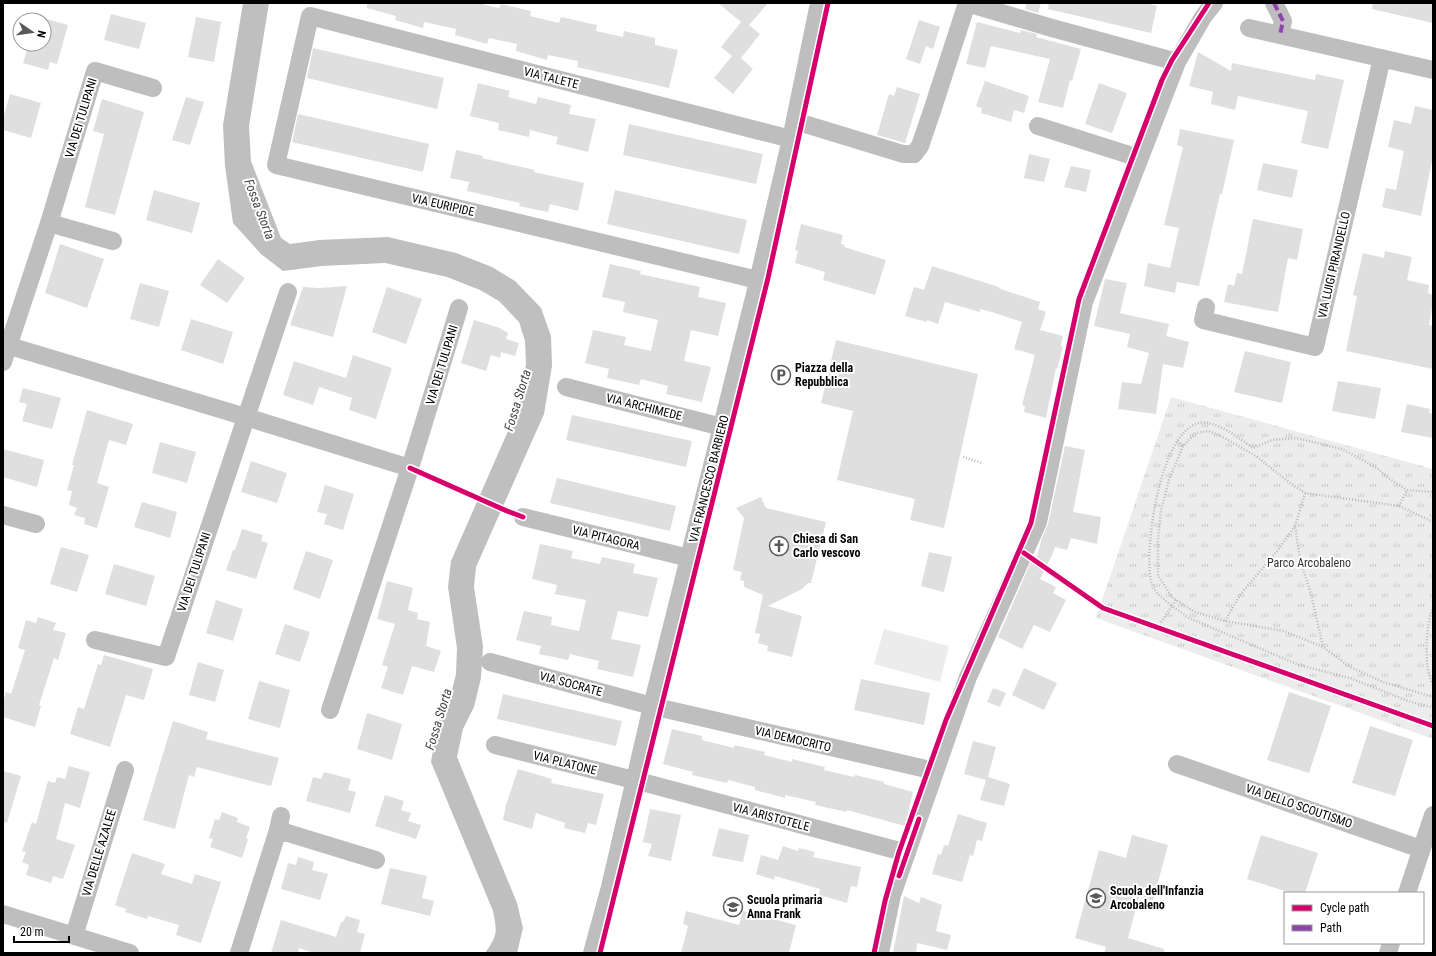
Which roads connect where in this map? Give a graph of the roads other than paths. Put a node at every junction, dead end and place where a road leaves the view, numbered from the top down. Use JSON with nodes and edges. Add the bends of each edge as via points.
{"nodes":[{"id":1,"x":819,"y":3,"type":"edge"},
{"id":2,"x":967,"y":3,"type":"edge"},
{"id":3,"x":1214,"y":3,"type":"edge"},
{"id":4,"x":1274,"y":3,"type":"edge"},
{"id":5,"x":310,"y":16,"type":"joint"},
{"id":6,"x":1249,"y":28,"type":"dead end"},
{"id":7,"x":1280,"y":35,"type":"junction"},
{"id":8,"x":1382,"y":58,"type":"junction"},
{"id":9,"x":1177,"y":62,"type":"junction"},
{"id":10,"x":1433,"y":70,"type":"edge"},
{"id":11,"x":152,"y":88,"type":"dead end"},
{"id":12,"x":795,"y":121,"type":"junction"},
{"id":13,"x":1038,"y":126,"type":"dead end"},
{"id":14,"x":791,"y":139,"type":"junction"},
{"id":15,"x":1139,"y":158,"type":"junction"},
{"id":16,"x":49,"y":223,"type":"junction"},
{"id":17,"x":113,"y":241,"type":"dead end"},
{"id":18,"x":758,"y":280,"type":"junction"},
{"id":19,"x":288,"y":292,"type":"dead end"},
{"id":20,"x":1206,"y":307,"type":"dead end"},
{"id":21,"x":460,"y":308,"type":"dead end"},
{"id":22,"x":5,"y":351,"type":"edge"},
{"id":23,"x":566,"y":387,"type":"dead end"},
{"id":24,"x":246,"y":417,"type":"junction"},
{"id":25,"x":722,"y":426,"type":"junction"},
{"id":26,"x":410,"y":468,"type":"junction"},
{"id":27,"x":3,"y":515,"type":"edge"},
{"id":28,"x":523,"y":517,"type":"dead end"},
{"id":29,"x":36,"y":524,"type":"dead end"},
{"id":30,"x":689,"y":558,"type":"junction"},
{"id":31,"x":94,"y":640,"type":"dead end"},
{"id":32,"x":490,"y":662,"type":"dead end"},
{"id":33,"x":652,"y":706,"type":"junction"},
{"id":34,"x":330,"y":710,"type":"dead end"},
{"id":35,"x":495,"y":745,"type":"dead end"},
{"id":36,"x":1177,"y":764,"type":"dead end"},
{"id":37,"x":125,"y":770,"type":"dead end"},
{"id":38,"x":935,"y":771,"type":"junction"},
{"id":39,"x":635,"y":780,"type":"junction"},
{"id":40,"x":1433,"y":815,"type":"edge"},
{"id":41,"x":1421,"y":848,"type":"junction"},
{"id":42,"x":907,"y":854,"type":"junction"},
{"id":43,"x":376,"y":860,"type":"dead end"},
{"id":44,"x":1407,"y":892,"type":"edge"},
{"id":45,"x":3,"y":914,"type":"edge"},
{"id":46,"x":74,"y":936,"type":"junction"},
{"id":47,"x":130,"y":953,"type":"edge"},
{"id":48,"x":239,"y":953,"type":"edge"},
{"id":49,"x":592,"y":953,"type":"edge"},
{"id":50,"x":880,"y":953,"type":"edge"}],
"edges":[{"from":1,"to":12,"type":"street","name":"VIA FRANCESCO BARBIERO"},
{"from":2,"to":9,"type":"street"},
{"from":2,"to":12,"type":"street","via":[[920,146],[914,154],[903,154]]},
{"from":3,"to":9,"type":"street"},
{"from":4,"to":7,"type":"street","via":[[1283,21]]},
{"from":5,"to":14,"type":"street","name":"VIA TALETE"},
{"from":5,"to":18,"type":"street","name":"VIA EURIPIDE","via":[[276,165]]},
{"from":6,"to":7,"type":"street"},
{"from":7,"to":8,"type":"street"},
{"from":8,"to":10,"type":"street"},
{"from":8,"to":20,"type":"street","name":"VIA LUIGI PIRANDELLO","via":[[1315,347],[1203,320]]},
{"from":9,"to":15,"type":"street"},
{"from":11,"to":16,"type":"street","name":"VIA DEI TULIPANI","via":[[96,71]]},
{"from":12,"to":14,"type":"street","name":"VIA FRANCESCO BARBIERO"},
{"from":13,"to":15,"type":"street"},
{"from":14,"to":18,"type":"street","name":"VIA FRANCESCO BARBIERO"},
{"from":15,"to":38,"type":"street","via":[[1084,302],[1038,522],[968,677]]},
{"from":16,"to":17,"type":"street"},
{"from":16,"to":22,"type":"street","name":"VIA DEI TULIPANI"},
{"from":18,"to":25,"type":"street","name":"VIA FRANCESCO BARBIERO"},
{"from":19,"to":24,"type":"street","name":"VIA DEI TULIPANI"},
{"from":21,"to":26,"type":"street","name":"VIA DEI TULIPANI"},
{"from":22,"to":24,"type":"street","name":"VIA DEI TULIPANI"},
{"from":23,"to":25,"type":"street","name":"VIA ARCHIMEDE"},
{"from":24,"to":26,"type":"street","name":"VIA DEI TULIPANI"},
{"from":24,"to":31,"type":"street","name":"VIA DEI TULIPANI","via":[[166,657]]},
{"from":25,"to":30,"type":"street","name":"VIA FRANCESCO BARBIERO"},
{"from":26,"to":34,"type":"street","name":"VIA DEI TULIPANI"},
{"from":27,"to":29,"type":"street"},
{"from":28,"to":30,"type":"street","name":"VIA PITAGORA"},
{"from":30,"to":33,"type":"street","name":"VIA FRANCESCO BARBIERO"},
{"from":32,"to":33,"type":"street","name":"VIA SOCRATE"},
{"from":33,"to":38,"type":"street","name":"VIA DEMOCRITO"},
{"from":33,"to":39,"type":"street","name":"VIA FRANCESCO BARBIERO"},
{"from":35,"to":39,"type":"street","name":"VIA PLATONE"},
{"from":36,"to":41,"type":"street","name":"VIA DELLO SCOUTISMO"},
{"from":37,"to":46,"type":"street","name":"VIA DELLE AZALEE"},
{"from":38,"to":42,"type":"street"},
{"from":39,"to":42,"type":"street","name":"VIA ARISTOTELE"},
{"from":39,"to":49,"type":"street","name":"VIA FRANCESCO BARBIERO"},
{"from":40,"to":41,"type":"street"},
{"from":41,"to":44,"type":"street"},
{"from":42,"to":50,"type":"street","via":[[892,895]]},
{"from":43,"to":48,"type":"street","via":[[280,823]]},
{"from":45,"to":46,"type":"street"},
{"from":46,"to":47,"type":"street"}]}
